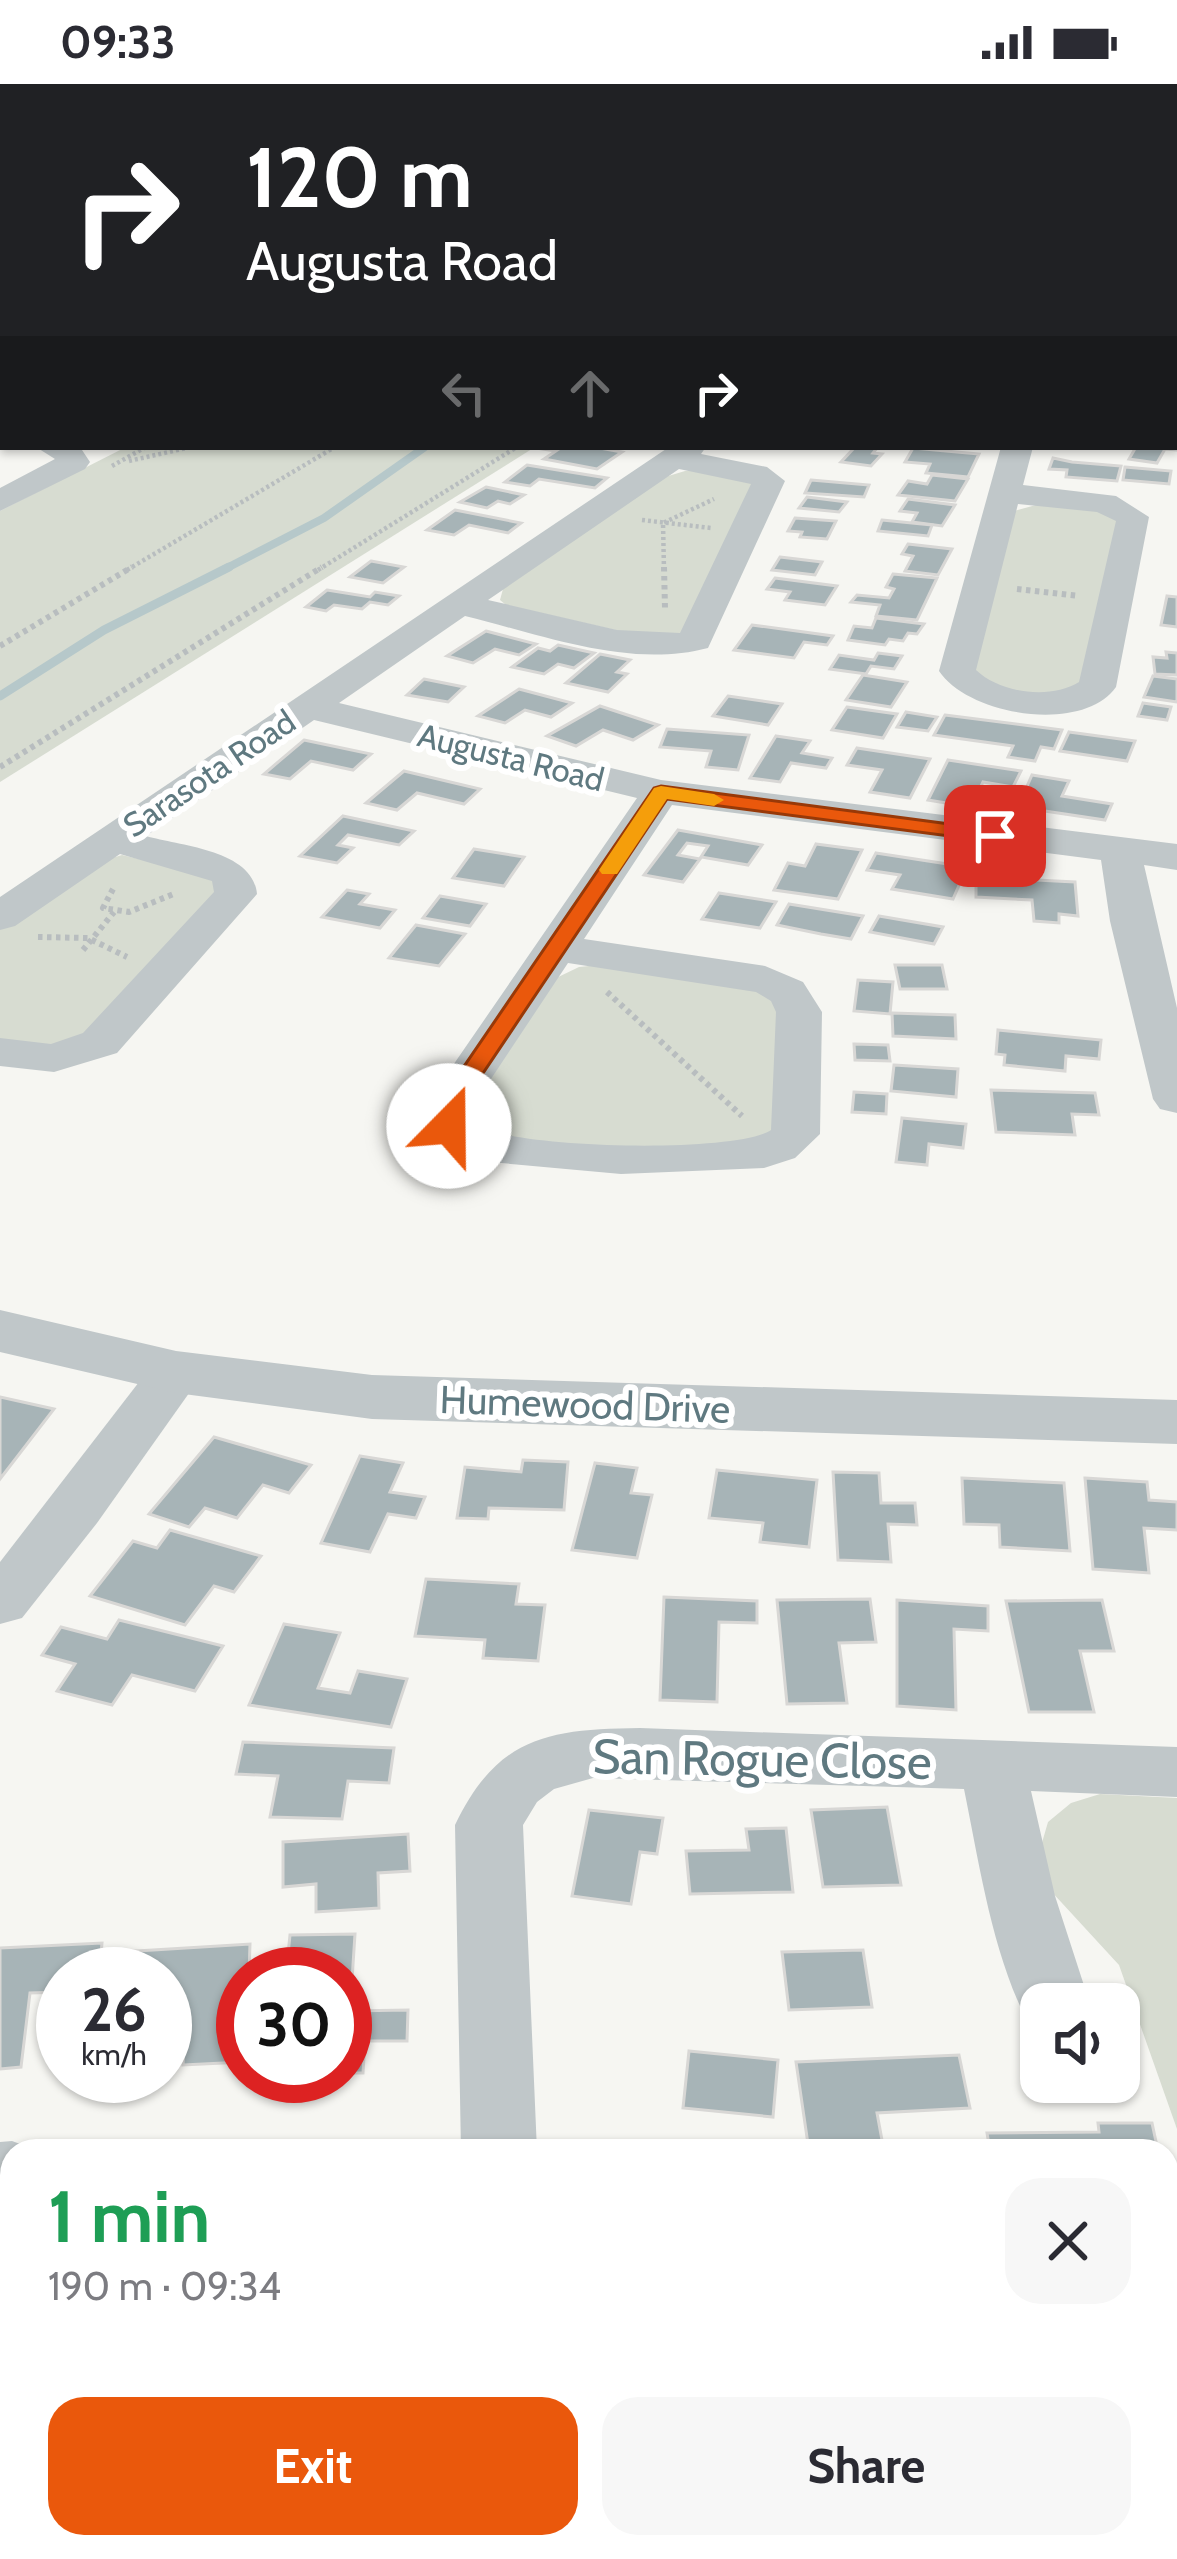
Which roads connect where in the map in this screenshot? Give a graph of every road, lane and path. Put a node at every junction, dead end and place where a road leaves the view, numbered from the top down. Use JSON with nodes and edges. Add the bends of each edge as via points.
{"nodes":[{"id":1,"x":64,"y":450,"type":"edge"},
{"id":2,"x":141,"y":450,"type":"edge"},
{"id":3,"x":178,"y":450,"type":"edge"},
{"id":4,"x":330,"y":450,"type":"edge"},
{"id":5,"x":512,"y":450,"type":"edge"},
{"id":6,"x":1016,"y":450,"type":"edge"},
{"id":7,"x":682,"y":453,"type":"edge"},
{"id":8,"x":1004,"y":494,"type":"junction"},
{"id":9,"x":0,"y":501,"type":"edge"},
{"id":10,"x":592,"y":514,"type":"junction"},
{"id":11,"x":663,"y":523,"type":"junction"},
{"id":12,"x":748,"y":532,"type":"junction"},
{"id":13,"x":981,"y":585,"type":"junction"},
{"id":14,"x":1117,"y":599,"type":"junction"},
{"id":15,"x":459,"y":604,"type":"junction"},
{"id":16,"x":0,"y":646,"type":"edge"},
{"id":17,"x":666,"y":647,"type":"junction"},
{"id":18,"x":306,"y":706,"type":"junction"},
{"id":19,"x":0,"y":767,"type":"edge"},
{"id":20,"x":661,"y":792,"type":"junction"},
{"id":21,"x":111,"y":839,"type":"junction"},
{"id":22,"x":1120,"y":852,"type":"junction"},
{"id":23,"x":1177,"y":857,"type":"edge"},
{"id":24,"x":115,"y":911,"type":"dead end"},
{"id":25,"x":0,"y":917,"type":"edge"},
{"id":26,"x":557,"y":948,"type":"junction"},
{"id":27,"x":82,"y":950,"type":"dead end"},
{"id":28,"x":0,"y":1052,"type":"edge"},
{"id":29,"x":1177,"y":1099,"type":"edge"},
{"id":30,"x":779,"y":1148,"type":"junction"},
{"id":31,"x":0,"y":1331,"type":"edge"},
{"id":32,"x":176,"y":1372,"type":"junction"},
{"id":33,"x":1177,"y":1422,"type":"edge"},
{"id":34,"x":0,"y":1603,"type":"edge"},
{"id":35,"x":992,"y":1765,"type":"junction"},
{"id":36,"x":1177,"y":1772,"type":"edge"},
{"id":37,"x":1047,"y":1983,"type":"edge"},
{"id":38,"x":499,"y":2139,"type":"edge"}],
"edges":[{"from":1,"to":9,"type":"street","via":[[74,462]]},
{"from":2,"to":3,"type":"path","via":[[116,464]]},
{"from":4,"to":16,"type":"path"},
{"from":5,"to":19,"type":"path"},
{"from":6,"to":8,"type":"street"},
{"from":7,"to":10,"type":"street"},
{"from":7,"to":12,"type":"street","via":[[765,477],[769,487]]},
{"from":8,"to":13,"type":"street"},
{"from":8,"to":14,"type":"street","via":[[1104,503],[1130,513]]},
{"from":10,"to":11,"type":"path"},
{"from":10,"to":15,"type":"street"},
{"from":11,"to":12,"type":"path"},
{"from":11,"to":17,"type":"path"},
{"from":12,"to":17,"type":"street","via":[[702,632],[688,645]]},
{"from":13,"to":14,"type":"path"},
{"from":13,"to":14,"type":"street","via":[[958,677],[980,694],[1038,702],[1071,701],[1096,687]]},
{"from":15,"to":17,"type":"street"},
{"from":15,"to":18,"type":"street"},
{"from":18,"to":20,"type":"street","name":"Augusta Road"},
{"from":18,"to":21,"type":"street","name":"Sarasota Road"},
{"from":20,"to":22,"type":"street","name":"Augusta Road"},
{"from":20,"to":26,"type":"street"},
{"from":21,"to":25,"type":"street","name":"Sarasota Road"},
{"from":21,"to":28,"type":"street","name":"Sarasota Road","via":[[227,872],[236,894],[100,1043],[54,1058]]},
{"from":22,"to":23,"type":"street","name":"Augusta Road"},
{"from":22,"to":29,"type":"street"},
{"from":24,"to":27,"type":"path"},
{"from":26,"to":30,"type":"path"},
{"from":26,"to":30,"type":"street","via":[[765,980],[796,997],[799,1116],[795,1134]]},
{"from":26,"to":30,"type":"street","via":[[451,1103],[449,1126],[460,1138],[520,1153],[698,1158]]},
{"from":31,"to":32,"type":"street","name":"Humewood Drive"},
{"from":32,"to":33,"type":"street","name":"Humewood Drive","via":[[432,1400]]},
{"from":32,"to":34,"type":"street"},
{"from":35,"to":36,"type":"street","name":"San Rogue Close"},
{"from":35,"to":37,"type":"street"},
{"from":35,"to":38,"type":"street","name":"San Rogue Close","via":[[599,1752],[554,1759],[521,1775],[489,1826]]}]}
